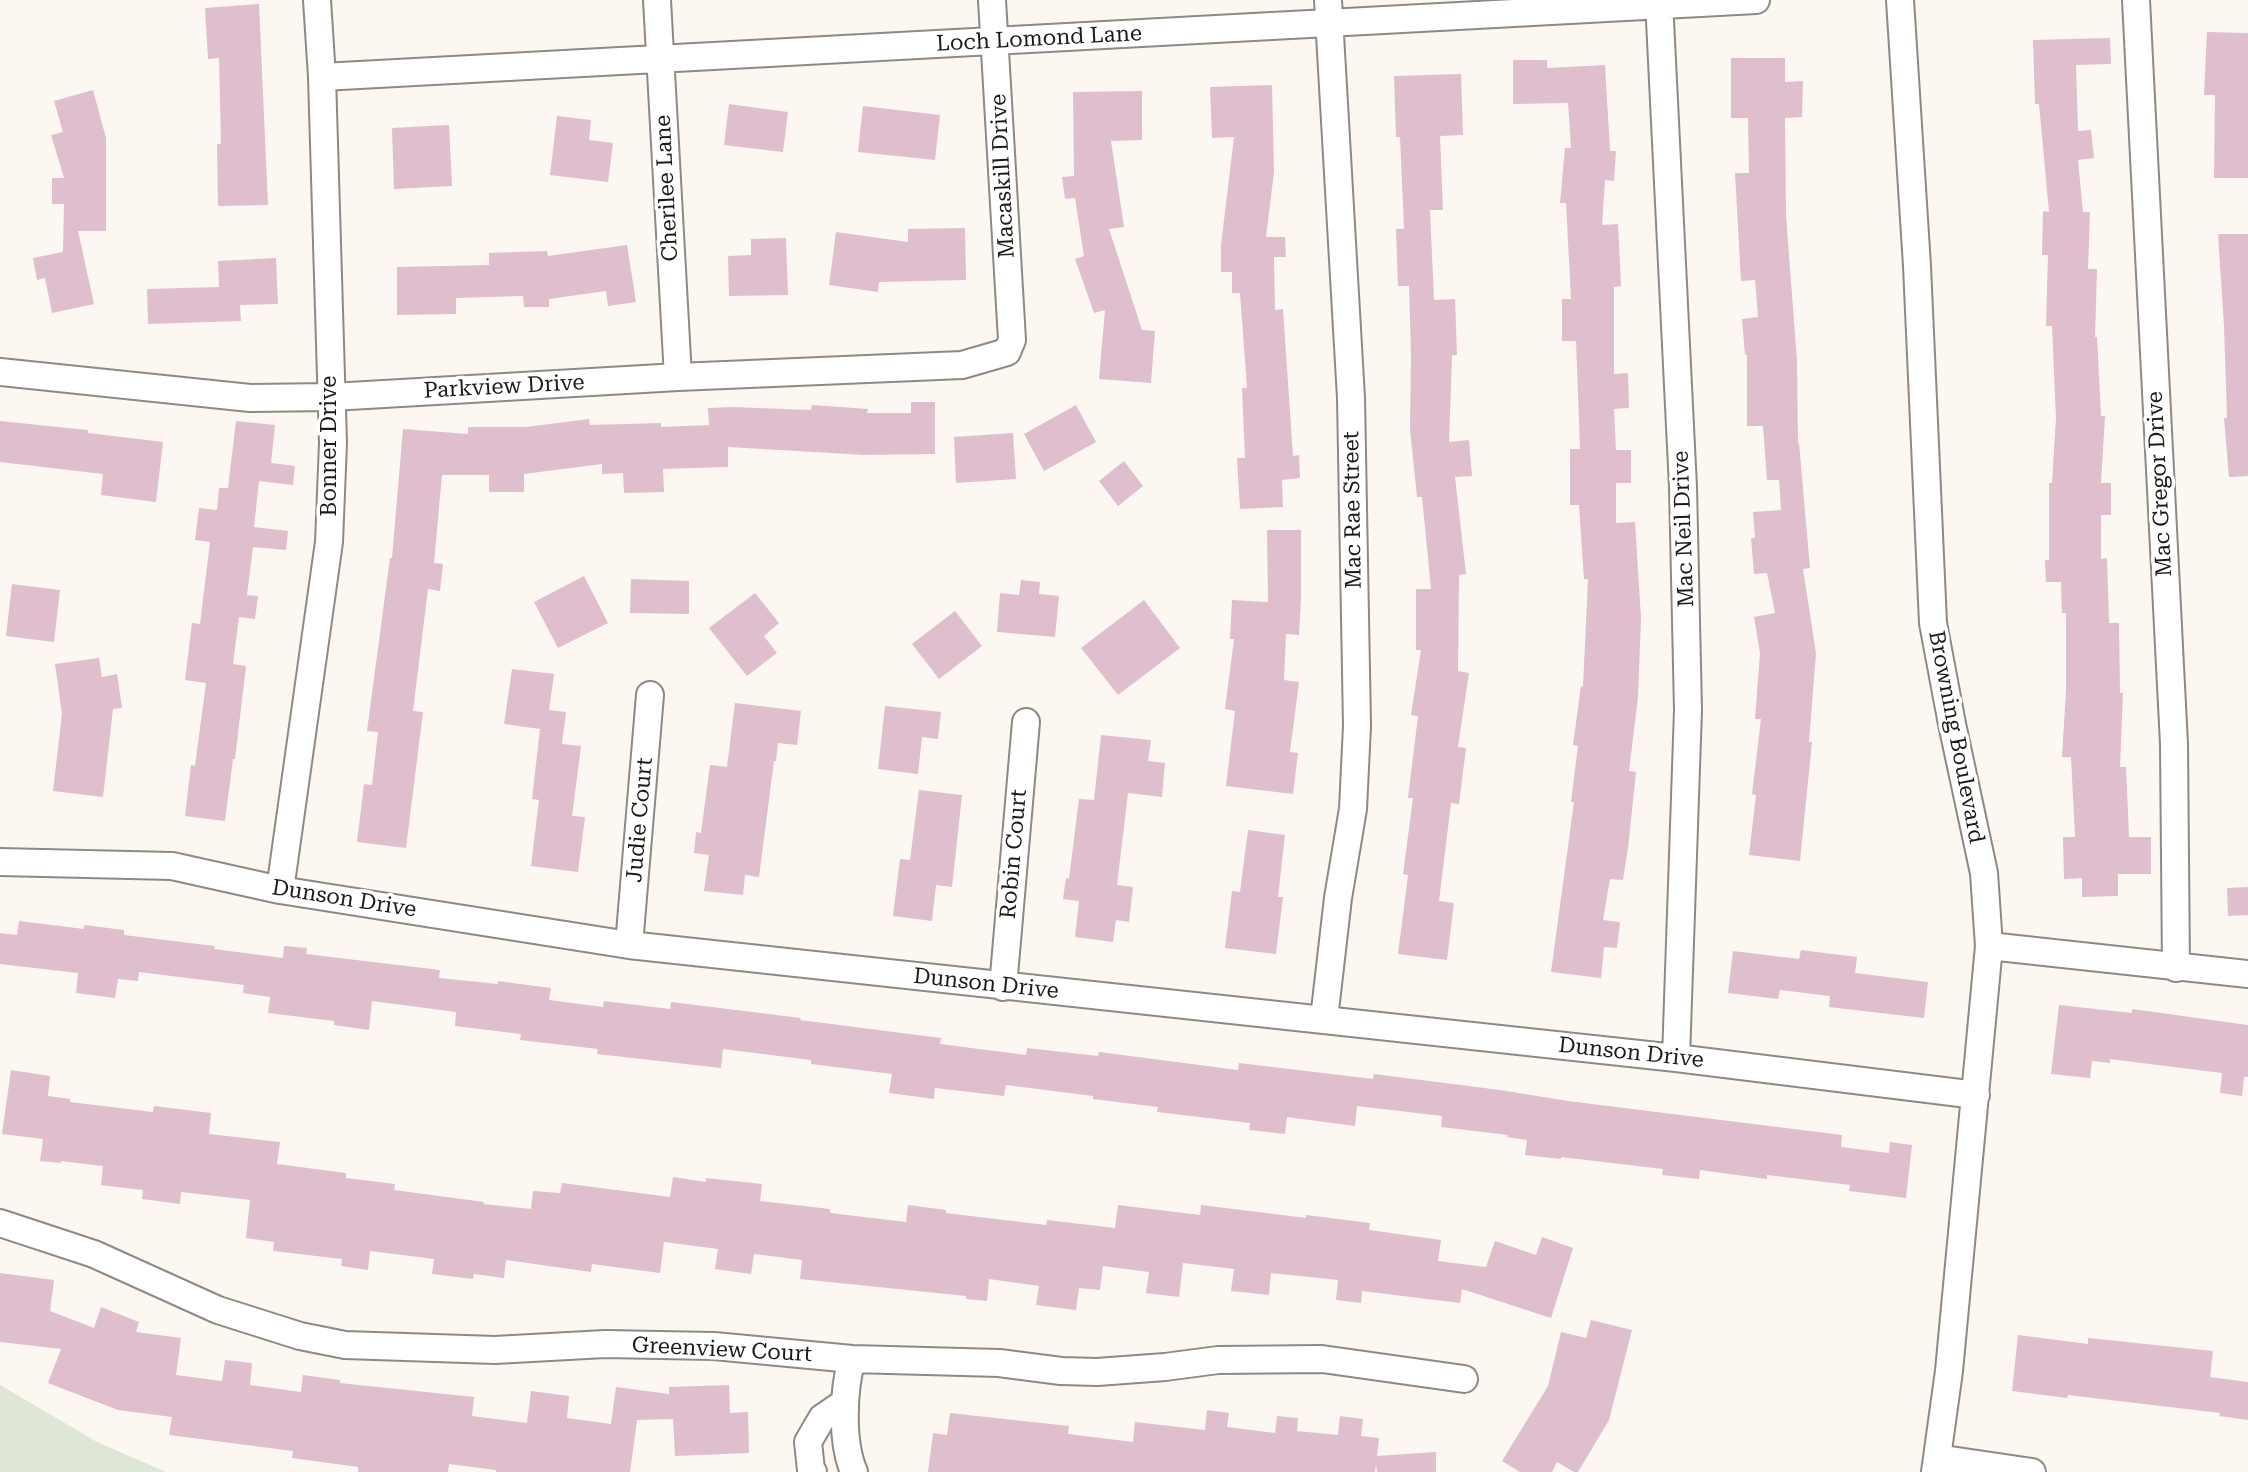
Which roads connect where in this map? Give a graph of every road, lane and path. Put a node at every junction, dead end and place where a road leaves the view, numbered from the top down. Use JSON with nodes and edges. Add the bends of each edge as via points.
{"nodes":[{"id":1,"x":317,"y":0,"type":"edge"},
{"id":2,"x":657,"y":0,"type":"edge"},
{"id":3,"x":992,"y":0,"type":"edge"},
{"id":4,"x":1756,"y":0,"type":"edge"},
{"id":5,"x":1900,"y":0,"type":"edge"},
{"id":6,"x":2136,"y":0,"type":"edge"},
{"id":7,"x":1660,"y":3,"type":"edge"},
{"id":8,"x":1328,"y":12,"type":"edge"},
{"id":9,"x":995,"y":41,"type":"junction"},
{"id":10,"x":659,"y":59,"type":"junction"},
{"id":11,"x":322,"y":77,"type":"junction"},
{"id":12,"x":1007,"y":352,"type":"joint"},
{"id":13,"x":0,"y":372,"type":"edge"},
{"id":14,"x":678,"y":377,"type":"junction"},
{"id":15,"x":332,"y":397,"type":"junction"},
{"id":16,"x":650,"y":695,"type":"dead end"},
{"id":17,"x":1026,"y":722,"type":"dead end"},
{"id":18,"x":0,"y":862,"type":"edge"},
{"id":19,"x":280,"y":890,"type":"junction"},
{"id":20,"x":629,"y":945,"type":"junction"},
{"id":21,"x":1989,"y":946,"type":"junction"},
{"id":22,"x":2176,"y":968,"type":"junction"},
{"id":23,"x":2248,"y":974,"type":"edge"},
{"id":24,"x":1003,"y":987,"type":"junction"},
{"id":25,"x":1324,"y":1019,"type":"junction"},
{"id":26,"x":1676,"y":1058,"type":"junction"},
{"id":27,"x":1976,"y":1095,"type":"junction"},
{"id":28,"x":0,"y":1223,"type":"edge"},
{"id":29,"x":852,"y":1359,"type":"junction"},
{"id":30,"x":1464,"y":1379,"type":"dead end"},
{"id":31,"x":844,"y":1403,"type":"junction"},
{"id":32,"x":1936,"y":1465,"type":"edge"},
{"id":33,"x":813,"y":1472,"type":"edge"},
{"id":34,"x":854,"y":1472,"type":"edge"},
{"id":35,"x":2032,"y":1472,"type":"edge"}],
"edges":[{"from":1,"to":11,"type":"street","name":"Bonner Drive"},
{"from":2,"to":10,"type":"street","name":"Cherilee Lane"},
{"from":3,"to":9,"type":"street","name":"Macaskill Drive"},
{"from":4,"to":7,"type":"street","name":"Loch Lomond Lane"},
{"from":5,"to":21,"type":"street","name":"Browning Boulevard","via":[[1933,623],[1984,873]]},
{"from":6,"to":22,"type":"street","name":"Mac Gregor Drive","via":[[2174,744]]},
{"from":7,"to":8,"type":"street","name":"Loch Lomond Lane"},
{"from":7,"to":26,"type":"street","name":"Mac Neil Drive","via":[[1688,710]]},
{"from":8,"to":9,"type":"street","name":"Loch Lomond Lane"},
{"from":8,"to":25,"type":"street","name":"Mac Rae Street","via":[[1351,398],[1357,726],[1353,809]]},
{"from":9,"to":10,"type":"street","name":"Loch Lomond Lane"},
{"from":9,"to":12,"type":"street","name":"Macaskill Drive","via":[[1012,340]]},
{"from":10,"to":11,"type":"street","name":"Loch Lomond Lane"},
{"from":10,"to":14,"type":"street","name":"Cherilee Lane"},
{"from":11,"to":15,"type":"street","name":"Bonner Drive"},
{"from":12,"to":14,"type":"street","name":"Parkview Drive","via":[[962,365]]},
{"from":13,"to":15,"type":"street","name":"Parkview Drive","via":[[250,398]]},
{"from":14,"to":15,"type":"street","name":"Parkview Drive"},
{"from":15,"to":19,"type":"street","name":"Bonner Drive","via":[[329,542]]},
{"from":16,"to":20,"type":"street","name":"Judie Court"},
{"from":17,"to":24,"type":"street","name":"Robin Court"},
{"from":18,"to":19,"type":"street","name":"Dunson Drive","via":[[172,866]]},
{"from":19,"to":20,"type":"street","name":"Dunson Drive"},
{"from":20,"to":24,"type":"street","name":"Dunson Drive"},
{"from":21,"to":22,"type":"street"},
{"from":21,"to":27,"type":"street","name":"Browning Boulevard"},
{"from":22,"to":23,"type":"street"},
{"from":24,"to":25,"type":"street","name":"Dunson Drive"},
{"from":25,"to":26,"type":"street","name":"Dunson Drive"},
{"from":26,"to":27,"type":"street","name":"Dunson Drive"},
{"from":27,"to":32,"type":"street","name":"Browning Boulevard"},
{"from":28,"to":29,"type":"street","name":"Greenview Court","via":[[94,1254],[218,1310],[345,1345],[495,1350],[714,1346]]},
{"from":29,"to":30,"type":"street","name":"Greenview Court","via":[[1097,1372],[1218,1360],[1322,1359]]},
{"from":29,"to":31,"type":"street"},
{"from":31,"to":33,"type":"street","via":[[822,1418],[808,1442]]},
{"from":31,"to":34,"type":"street"},
{"from":32,"to":35,"type":"street"}]}
